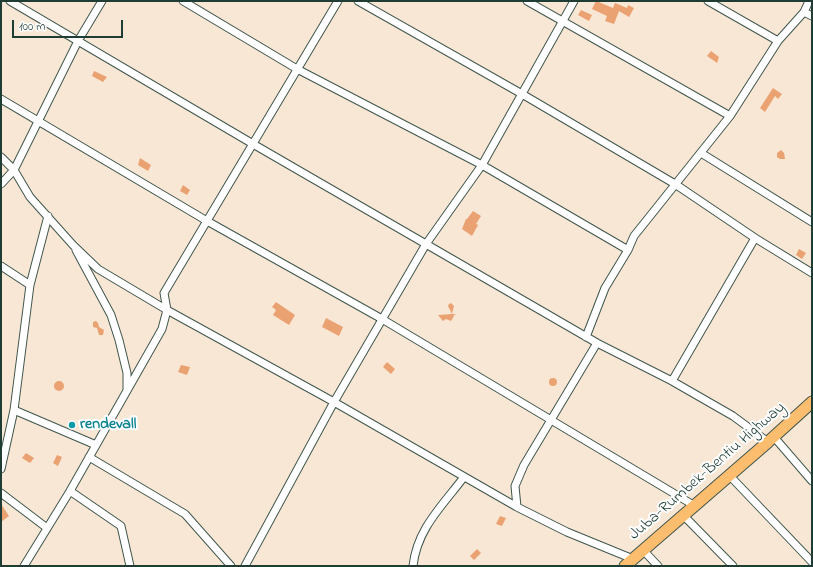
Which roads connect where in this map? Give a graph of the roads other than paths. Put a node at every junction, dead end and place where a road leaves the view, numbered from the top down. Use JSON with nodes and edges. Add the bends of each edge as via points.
{"nodes":[{"id":1,"x":10,"y":1,"type":"edge"},
{"id":2,"x":102,"y":1,"type":"edge"},
{"id":3,"x":183,"y":1,"type":"edge"},
{"id":4,"x":338,"y":1,"type":"edge"},
{"id":5,"x":358,"y":1,"type":"edge"},
{"id":6,"x":527,"y":1,"type":"edge"},
{"id":7,"x":574,"y":1,"type":"edge"},
{"id":8,"x":708,"y":1,"type":"edge"},
{"id":9,"x":808,"y":1,"type":"edge"},
{"id":10,"x":804,"y":12,"type":"junction"},
{"id":11,"x":812,"y":16,"type":"edge"},
{"id":12,"x":562,"y":21,"type":"junction"},
{"id":13,"x":78,"y":41,"type":"junction"},
{"id":14,"x":778,"y":41,"type":"junction"},
{"id":15,"x":297,"y":69,"type":"junction"},
{"id":16,"x":522,"y":94,"type":"junction"},
{"id":17,"x":1,"y":99,"type":"edge"},
{"id":18,"x":730,"y":116,"type":"junction"},
{"id":19,"x":38,"y":121,"type":"junction"},
{"id":20,"x":253,"y":144,"type":"junction"},
{"id":21,"x":701,"y":153,"type":"junction"},
{"id":22,"x":1,"y":157,"type":"edge"},
{"id":23,"x":482,"y":165,"type":"junction"},
{"id":24,"x":14,"y":170,"type":"junction"},
{"id":25,"x":1,"y":184,"type":"edge"},
{"id":26,"x":675,"y":184,"type":"junction"},
{"id":27,"x":48,"y":216,"type":"junction"},
{"id":28,"x":207,"y":221,"type":"junction"},
{"id":29,"x":812,"y":222,"type":"edge"},
{"id":30,"x":755,"y":238,"type":"junction"},
{"id":31,"x":426,"y":244,"type":"junction"},
{"id":32,"x":73,"y":245,"type":"junction"},
{"id":33,"x":628,"y":250,"type":"junction"},
{"id":34,"x":1,"y":266,"type":"edge"},
{"id":35,"x":812,"y":273,"type":"edge"},
{"id":36,"x":30,"y":285,"type":"junction"},
{"id":37,"x":167,"y":310,"type":"junction"},
{"id":38,"x":382,"y":319,"type":"junction"},
{"id":39,"x":586,"y":337,"type":"junction"},
{"id":40,"x":597,"y":343,"type":"junction"},
{"id":41,"x":672,"y":381,"type":"junction"},
{"id":42,"x":127,"y":391,"type":"junction"},
{"id":43,"x":334,"y":402,"type":"junction"},
{"id":44,"x":811,"y":405,"type":"edge"},
{"id":45,"x":14,"y":410,"type":"junction"},
{"id":46,"x":552,"y":420,"type":"junction"},
{"id":47,"x":771,"y":440,"type":"junction"},
{"id":48,"x":96,"y":445,"type":"junction"},
{"id":49,"x":89,"y":457,"type":"junction"},
{"id":50,"x":1,"y":469,"type":"edge"},
{"id":51,"x":729,"y":475,"type":"junction"},
{"id":52,"x":464,"y":477,"type":"junction"},
{"id":53,"x":812,"y":481,"type":"edge"},
{"id":54,"x":70,"y":491,"type":"junction"},
{"id":55,"x":1,"y":493,"type":"edge"},
{"id":56,"x":695,"y":506,"type":"junction"},
{"id":57,"x":517,"y":507,"type":"junction"},
{"id":58,"x":684,"y":516,"type":"junction"},
{"id":59,"x":47,"y":528,"type":"junction"},
{"id":60,"x":643,"y":550,"type":"junction"},
{"id":61,"x":629,"y":562,"type":"edge"},
{"id":62,"x":812,"y":562,"type":"edge"},
{"id":63,"x":24,"y":566,"type":"edge"},
{"id":64,"x":130,"y":566,"type":"edge"},
{"id":65,"x":230,"y":566,"type":"edge"},
{"id":66,"x":245,"y":566,"type":"edge"},
{"id":67,"x":413,"y":566,"type":"edge"},
{"id":68,"x":658,"y":566,"type":"edge"},
{"id":69,"x":733,"y":566,"type":"edge"}],
"edges":[{"from":1,"to":13,"type":"street"},
{"from":2,"to":13,"type":"street"},
{"from":3,"to":15,"type":"street"},
{"from":4,"to":15,"type":"street"},
{"from":5,"to":16,"type":"street"},
{"from":6,"to":12,"type":"street"},
{"from":7,"to":12,"type":"street"},
{"from":8,"to":14,"type":"street"},
{"from":9,"to":10,"type":"street"},
{"from":10,"to":11,"type":"street"},
{"from":10,"to":14,"type":"street"},
{"from":12,"to":16,"type":"street"},
{"from":12,"to":18,"type":"street"},
{"from":13,"to":19,"type":"street"},
{"from":13,"to":20,"type":"street"},
{"from":14,"to":18,"type":"street"},
{"from":15,"to":20,"type":"street"},
{"from":15,"to":23,"type":"street"},
{"from":16,"to":23,"type":"street"},
{"from":16,"to":26,"type":"street"},
{"from":17,"to":19,"type":"street"},
{"from":18,"to":21,"type":"street"},
{"from":19,"to":24,"type":"street"},
{"from":19,"to":28,"type":"street"},
{"from":20,"to":28,"type":"street"},
{"from":20,"to":31,"type":"street"},
{"from":21,"to":26,"type":"street"},
{"from":21,"to":29,"type":"street"},
{"from":22,"to":24,"type":"street"},
{"from":23,"to":31,"type":"street"},
{"from":23,"to":33,"type":"street"},
{"from":24,"to":25,"type":"street"},
{"from":24,"to":27,"type":"street","via":[[30,197]]},
{"from":26,"to":30,"type":"street"},
{"from":26,"to":33,"type":"street","via":[[634,236]]},
{"from":27,"to":32,"type":"street"},
{"from":27,"to":36,"type":"street"},
{"from":28,"to":37,"type":"street","via":[[164,293]]},
{"from":28,"to":38,"type":"street"},
{"from":30,"to":35,"type":"street"},
{"from":30,"to":41,"type":"street"},
{"from":31,"to":38,"type":"street"},
{"from":31,"to":39,"type":"street"},
{"from":32,"to":37,"type":"street","via":[[98,269]]},
{"from":32,"to":42,"type":"street","via":[[111,315],[127,373]]},
{"from":33,"to":39,"type":"street","via":[[605,288]]},
{"from":34,"to":36,"type":"street"},
{"from":36,"to":45,"type":"street"},
{"from":37,"to":42,"type":"street","via":[[162,329]]},
{"from":37,"to":43,"type":"street"},
{"from":38,"to":43,"type":"street"},
{"from":38,"to":46,"type":"street"},
{"from":39,"to":40,"type":"street"},
{"from":40,"to":41,"type":"street"},
{"from":40,"to":46,"type":"street"},
{"from":41,"to":47,"type":"street"},
{"from":42,"to":48,"type":"street"},
{"from":43,"to":52,"type":"street"},
{"from":43,"to":66,"type":"street"},
{"from":44,"to":47,"type":"main road","name":"Juba-Rumbek-Bentiu Highway"},
{"from":45,"to":48,"type":"street"},
{"from":45,"to":50,"type":"street"},
{"from":46,"to":56,"type":"street"},
{"from":46,"to":57,"type":"street","via":[[524,465],[515,486]]},
{"from":47,"to":51,"type":"main road","name":"Juba-Rumbek-Bentiu Highway"},
{"from":47,"to":53,"type":"street"},
{"from":48,"to":49,"type":"street"},
{"from":49,"to":54,"type":"street"},
{"from":49,"to":65,"type":"street","via":[[185,514]]},
{"from":51,"to":56,"type":"main road","name":"Juba-Rumbek-Bentiu Highway"},
{"from":51,"to":62,"type":"street"},
{"from":52,"to":57,"type":"street"},
{"from":52,"to":67,"type":"street","via":[[424,528],[415,551]]},
{"from":54,"to":59,"type":"street"},
{"from":54,"to":64,"type":"street","via":[[121,526]]},
{"from":55,"to":59,"type":"street"},
{"from":56,"to":58,"type":"main road","name":"Juba-Rumbek-Bentiu Highway"},
{"from":57,"to":61,"type":"street"},
{"from":58,"to":60,"type":"main road","name":"Juba-Rumbek-Bentiu Highway"},
{"from":58,"to":69,"type":"street"},
{"from":59,"to":63,"type":"street"},
{"from":60,"to":61,"type":"main road","name":"Juba-Rumbek-Bentiu Highway"},
{"from":60,"to":68,"type":"street"}]}
